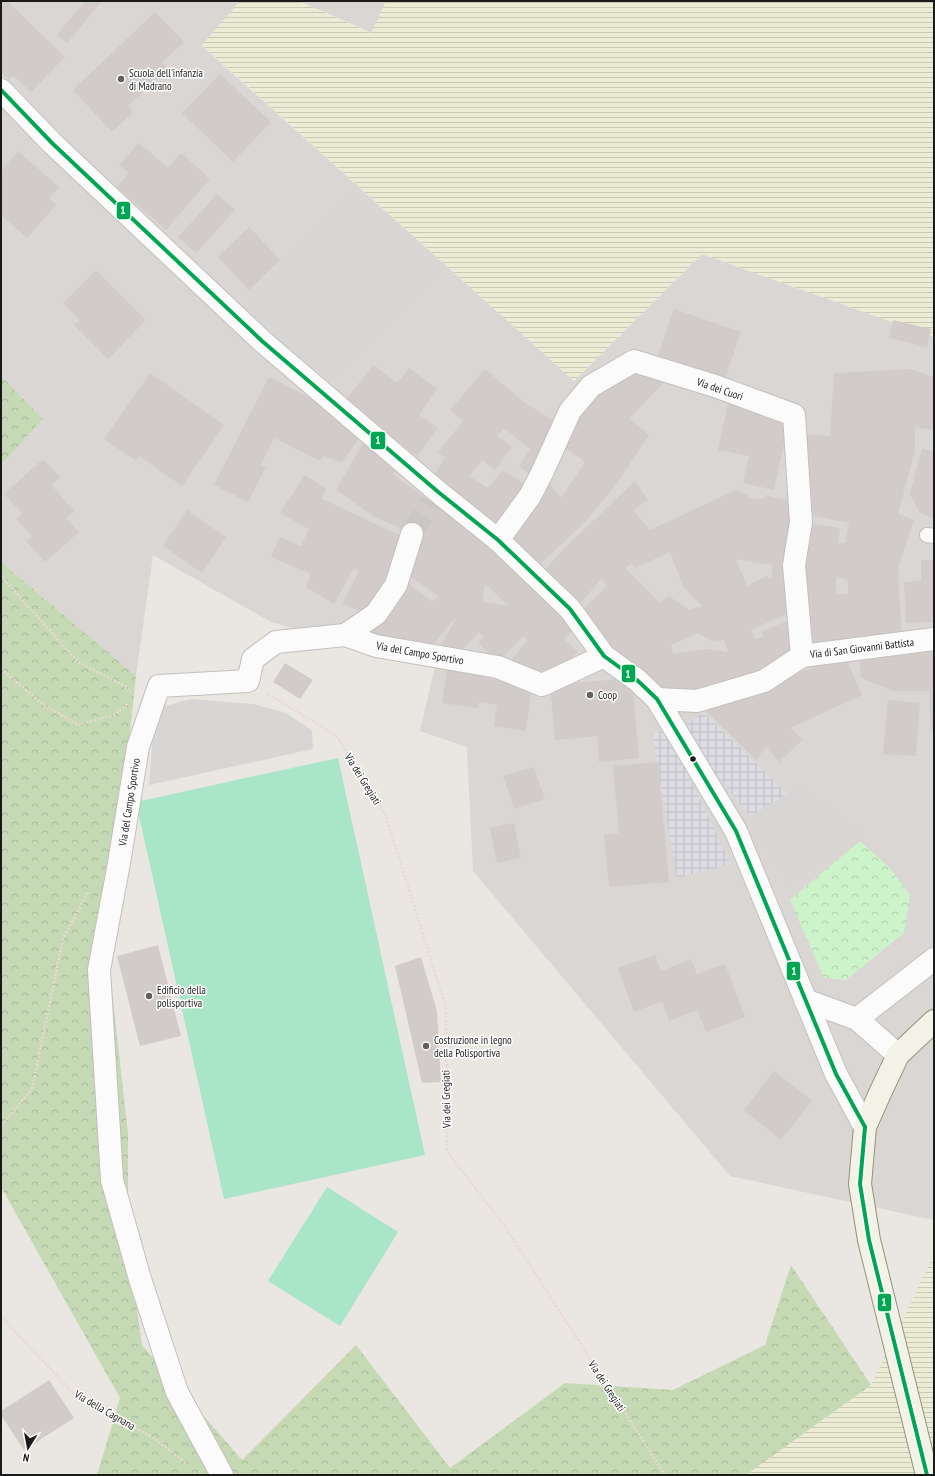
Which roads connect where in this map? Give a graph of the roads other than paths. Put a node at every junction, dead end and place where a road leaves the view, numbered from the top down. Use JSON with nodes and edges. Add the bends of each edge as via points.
{"nodes":[{"id":1,"x":1,"y":90,"type":"edge"},
{"id":2,"x":412,"y":534,"type":"tunnel mouth"},
{"id":3,"x":498,"y":540,"type":"junction"},
{"id":4,"x":345,"y":635,"type":"junction"},
{"id":5,"x":934,"y":639,"type":"edge"},
{"id":6,"x":604,"y":656,"type":"junction"},
{"id":7,"x":802,"y":656,"type":"junction"},
{"id":8,"x":657,"y":699,"type":"junction"},
{"id":9,"x":934,"y":959,"type":"edge"},
{"id":10,"x":805,"y":1000,"type":"junction"},
{"id":11,"x":857,"y":1019,"type":"junction"},
{"id":12,"x":934,"y":1021,"type":"edge"},
{"id":13,"x":898,"y":1055,"type":"junction"},
{"id":14,"x":865,"y":1127,"type":"junction"},
{"id":15,"x":222,"y":1475,"type":"edge"},
{"id":16,"x":927,"y":1475,"type":"edge"}],
"edges":[{"from":1,"to":3,"type":"street","via":[[52,143],[262,341],[434,497]]},
{"from":2,"to":4,"type":"street","via":[[396,585],[376,614]]},
{"from":3,"to":6,"type":"street","via":[[570,609]]},
{"from":3,"to":7,"type":"street","name":"Via dei Cuori","via":[[530,496],[570,411],[591,386],[634,362],[715,386],[794,415],[801,522],[794,565]]},
{"from":4,"to":6,"type":"street","name":"Via del Campo Sportivo","via":[[376,646],[498,667],[542,685]]},
{"from":4,"to":15,"type":"street","name":"Via del Campo Sportivo","via":[[276,642],[253,659],[248,682],[159,686],[138,747],[99,970],[112,1180],[140,1279],[177,1392]]},
{"from":5,"to":7,"type":"street","name":"Via di San Giovanni Battista"},
{"from":6,"to":8,"type":"street"},
{"from":7,"to":8,"type":"street","name":"Via di San Giovanni Battista","via":[[764,681],[704,699]]},
{"from":8,"to":10,"type":"street","via":[[736,831]]},
{"from":9,"to":11,"type":"street"},
{"from":10,"to":11,"type":"street"},
{"from":10,"to":14,"type":"street","via":[[836,1074]]},
{"from":11,"to":13,"type":"street"},
{"from":12,"to":13,"type":"main road"},
{"from":13,"to":14,"type":"main road"},
{"from":14,"to":16,"type":"main road","via":[[860,1184],[868,1240]]}]}
